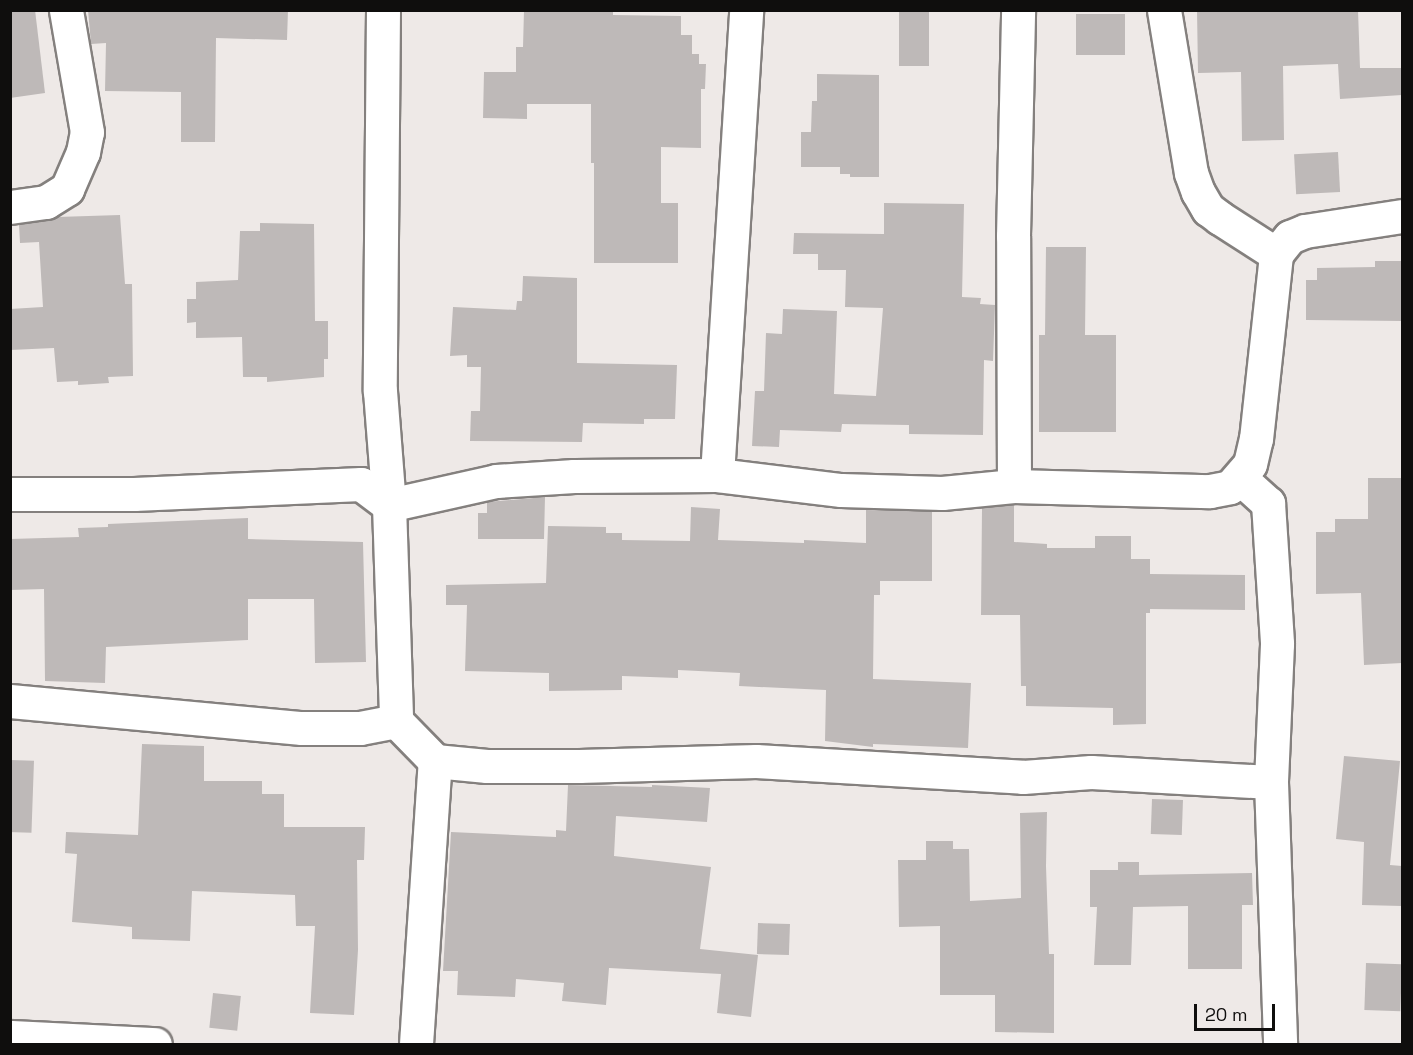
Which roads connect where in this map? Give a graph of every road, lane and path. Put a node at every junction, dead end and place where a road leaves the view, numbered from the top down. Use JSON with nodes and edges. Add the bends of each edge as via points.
{"nodes":[{"id":1,"x":66,"y":10,"type":"edge"},
{"id":2,"x":383,"y":10,"type":"edge"},
{"id":3,"x":746,"y":10,"type":"edge"},
{"id":4,"x":1018,"y":10,"type":"edge"},
{"id":5,"x":1164,"y":10,"type":"edge"},
{"id":6,"x":10,"y":207,"type":"edge"},
{"id":7,"x":1402,"y":216,"type":"edge"},
{"id":8,"x":1276,"y":254,"type":"junction"},
{"id":9,"x":717,"y":475,"type":"junction"},
{"id":10,"x":1240,"y":478,"type":"junction"},
{"id":11,"x":1014,"y":486,"type":"junction"},
{"id":12,"x":10,"y":494,"type":"edge"},
{"id":13,"x":389,"y":505,"type":"junction"},
{"id":14,"x":10,"y":701,"type":"edge"},
{"id":15,"x":396,"y":721,"type":"junction"},
{"id":16,"x":435,"y":761,"type":"junction"},
{"id":17,"x":1271,"y":782,"type":"junction"},
{"id":18,"x":10,"y":1036,"type":"edge"},
{"id":19,"x":155,"y":1044,"type":"edge"},
{"id":20,"x":416,"y":1044,"type":"edge"},
{"id":21,"x":1280,"y":1044,"type":"edge"}],
"edges":[{"from":1,"to":6,"type":"street","via":[[87,132],[83,152],[67,189],[46,202]]},
{"from":2,"to":13,"type":"street","via":[[380,391]]},
{"from":3,"to":9,"type":"street"},
{"from":4,"to":11,"type":"street","via":[[1013,236]]},
{"from":5,"to":8,"type":"street","via":[[1197,192],[1208,209]]},
{"from":7,"to":8,"type":"street","via":[[1305,231],[1290,237]]},
{"from":8,"to":10,"type":"street","via":[[1256,439],[1251,464]]},
{"from":9,"to":11,"type":"street","via":[[841,490],[942,493]]},
{"from":9,"to":13,"type":"street","via":[[496,481]]},
{"from":10,"to":11,"type":"street","via":[[1230,487],[1210,491]]},
{"from":10,"to":17,"type":"street","via":[[1268,503],[1277,644]]},
{"from":12,"to":13,"type":"street","via":[[134,495],[362,484]]},
{"from":13,"to":15,"type":"street"},
{"from":14,"to":15,"type":"street","via":[[302,728],[360,728]]},
{"from":15,"to":16,"type":"street"},
{"from":16,"to":17,"type":"street","via":[[556,766],[756,761],[1023,777],[1091,772]]},
{"from":16,"to":20,"type":"street"},
{"from":17,"to":21,"type":"street"},
{"from":18,"to":19,"type":"street"}]}
